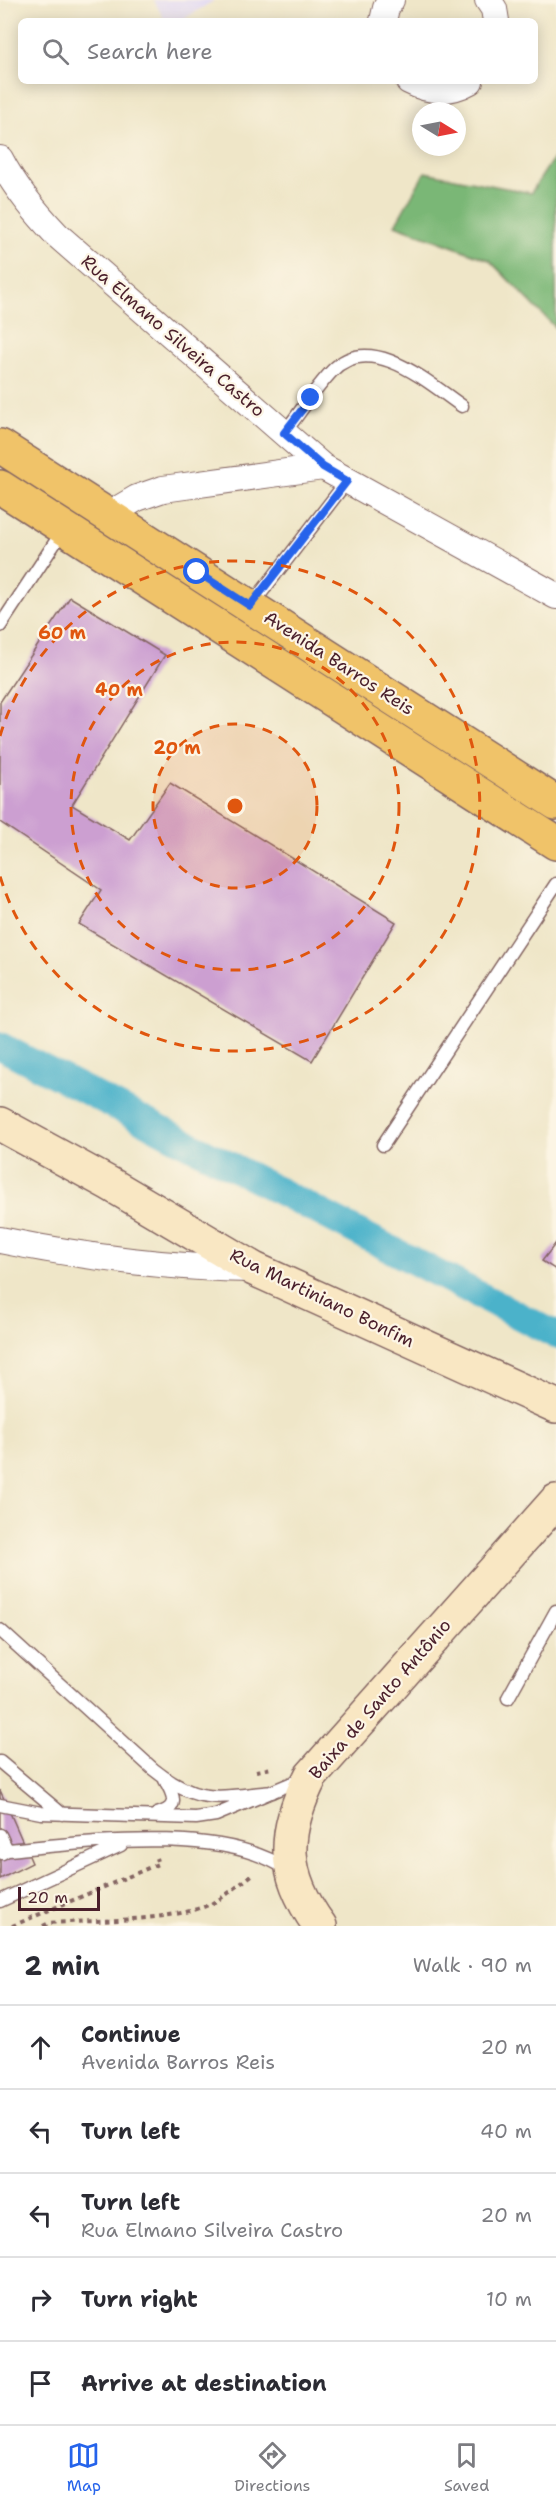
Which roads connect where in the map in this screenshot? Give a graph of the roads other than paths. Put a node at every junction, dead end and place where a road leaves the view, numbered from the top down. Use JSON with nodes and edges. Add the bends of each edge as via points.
{"nodes":[{"id":1,"x":392,"y":0,"type":"edge"},
{"id":2,"x":488,"y":0,"type":"edge"},
{"id":3,"x":384,"y":18,"type":"edge"},
{"id":4,"x":496,"y":18,"type":"edge"},
{"id":5,"x":415,"y":84,"type":"edge"},
{"id":6,"x":465,"y":84,"type":"edge"},
{"id":7,"x":0,"y":159,"type":"edge"},
{"id":8,"x":462,"y":406,"type":"dead end"},
{"id":9,"x":284,"y":433,"type":"junction"},
{"id":10,"x":0,"y":446,"type":"edge"},
{"id":11,"x":323,"y":467,"type":"junction"},
{"id":12,"x":347,"y":481,"type":"junction"},
{"id":13,"x":0,"y":487,"type":"edge"},
{"id":14,"x":108,"y":515,"type":"junction"},
{"id":15,"x":64,"y":528,"type":"junction"},
{"id":16,"x":556,"y":596,"type":"edge"},
{"id":17,"x":250,"y":606,"type":"junction"},
{"id":18,"x":0,"y":626,"type":"edge"},
{"id":19,"x":556,"y":802,"type":"edge"},
{"id":20,"x":556,"y":843,"type":"edge"},
{"id":21,"x":556,"y":884,"type":"edge"},
{"id":22,"x":0,"y":1124,"type":"edge"},
{"id":23,"x":383,"y":1145,"type":"dead end"},
{"id":24,"x":0,"y":1240,"type":"edge"},
{"id":25,"x":254,"y":1269,"type":"junction"},
{"id":26,"x":556,"y":1406,"type":"edge"},
{"id":27,"x":556,"y":1501,"type":"edge"},
{"id":28,"x":556,"y":1611,"type":"edge"},
{"id":29,"x":0,"y":1630,"type":"edge"},
{"id":30,"x":508,"y":1698,"type":"dead end"},
{"id":31,"x":0,"y":1762,"type":"edge"},
{"id":32,"x":311,"y":1776,"type":"junction"},
{"id":33,"x":163,"y":1777,"type":"junction"},
{"id":34,"x":272,"y":1792,"type":"junction"},
{"id":35,"x":0,"y":1805,"type":"edge"},
{"id":36,"x":62,"y":1814,"type":"junction"},
{"id":37,"x":153,"y":1816,"type":"junction"},
{"id":38,"x":0,"y":1835,"type":"edge"},
{"id":39,"x":127,"y":1842,"type":"junction"},
{"id":40,"x":4,"y":1852,"type":"edge"},
{"id":41,"x":282,"y":1865,"type":"junction"},
{"id":42,"x":0,"y":1901,"type":"edge"},
{"id":43,"x":320,"y":1926,"type":"edge"}],
"edges":[{"from":1,"to":3,"type":"street"},
{"from":2,"to":4,"type":"street"},
{"from":5,"to":6,"type":"street","via":[[441,91]]},
{"from":7,"to":9,"type":"street","name":"Rua Elmano Silveira Castro","via":[[32,210],[57,235]]},
{"from":8,"to":9,"type":"lane","via":[[401,364],[363,357],[333,369]]},
{"from":9,"to":11,"type":"street","name":"Rua Elmano Silveira Castro"},
{"from":10,"to":14,"type":"main road","name":"Avenida Barros Reis"},
{"from":11,"to":12,"type":"street","name":"Rua Elmano Silveira Castro"},
{"from":11,"to":14,"type":"street","via":[[163,489]]},
{"from":12,"to":16,"type":"street","name":"Rua Elmano Silveira Castro"},
{"from":12,"to":17,"type":"lane"},
{"from":13,"to":15,"type":"main road","name":"Avenida Barros Reis"},
{"from":14,"to":17,"type":"main road","name":"Avenida Barros Reis"},
{"from":15,"to":18,"type":"lane"},
{"from":15,"to":20,"type":"main road","name":"Avenida Barros Reis"},
{"from":17,"to":19,"type":"main road","name":"Avenida Barros Reis"},
{"from":21,"to":23,"type":"lane"},
{"from":22,"to":25,"type":"street","name":"Rua Martiniano Bonfim"},
{"from":24,"to":25,"type":"street","via":[[147,1263]]},
{"from":25,"to":26,"type":"street","name":"Rua Martiniano Bonfim"},
{"from":27,"to":32,"type":"street","name":"Baixa de Santo Antônio"},
{"from":28,"to":30,"type":"lane"},
{"from":29,"to":33,"type":"lane"},
{"from":31,"to":36,"type":"lane"},
{"from":32,"to":34,"type":"lane"},
{"from":32,"to":41,"type":"street","name":"Baixa de Santo Antônio","via":[[297,1808]]},
{"from":33,"to":34,"type":"lane","via":[[193,1795]]},
{"from":33,"to":37,"type":"lane","via":[[173,1797],[172,1805]]},
{"from":34,"to":37,"type":"lane","via":[[216,1815]]},
{"from":35,"to":36,"type":"lane"},
{"from":36,"to":37,"type":"lane"},
{"from":38,"to":40,"type":"lane"},
{"from":39,"to":40,"type":"lane"},
{"from":39,"to":41,"type":"lane","via":[[168,1839],[238,1848]]},
{"from":39,"to":42,"type":"lane"},
{"from":41,"to":43,"type":"street","name":"Baixa de Santo Antônio"}]}
